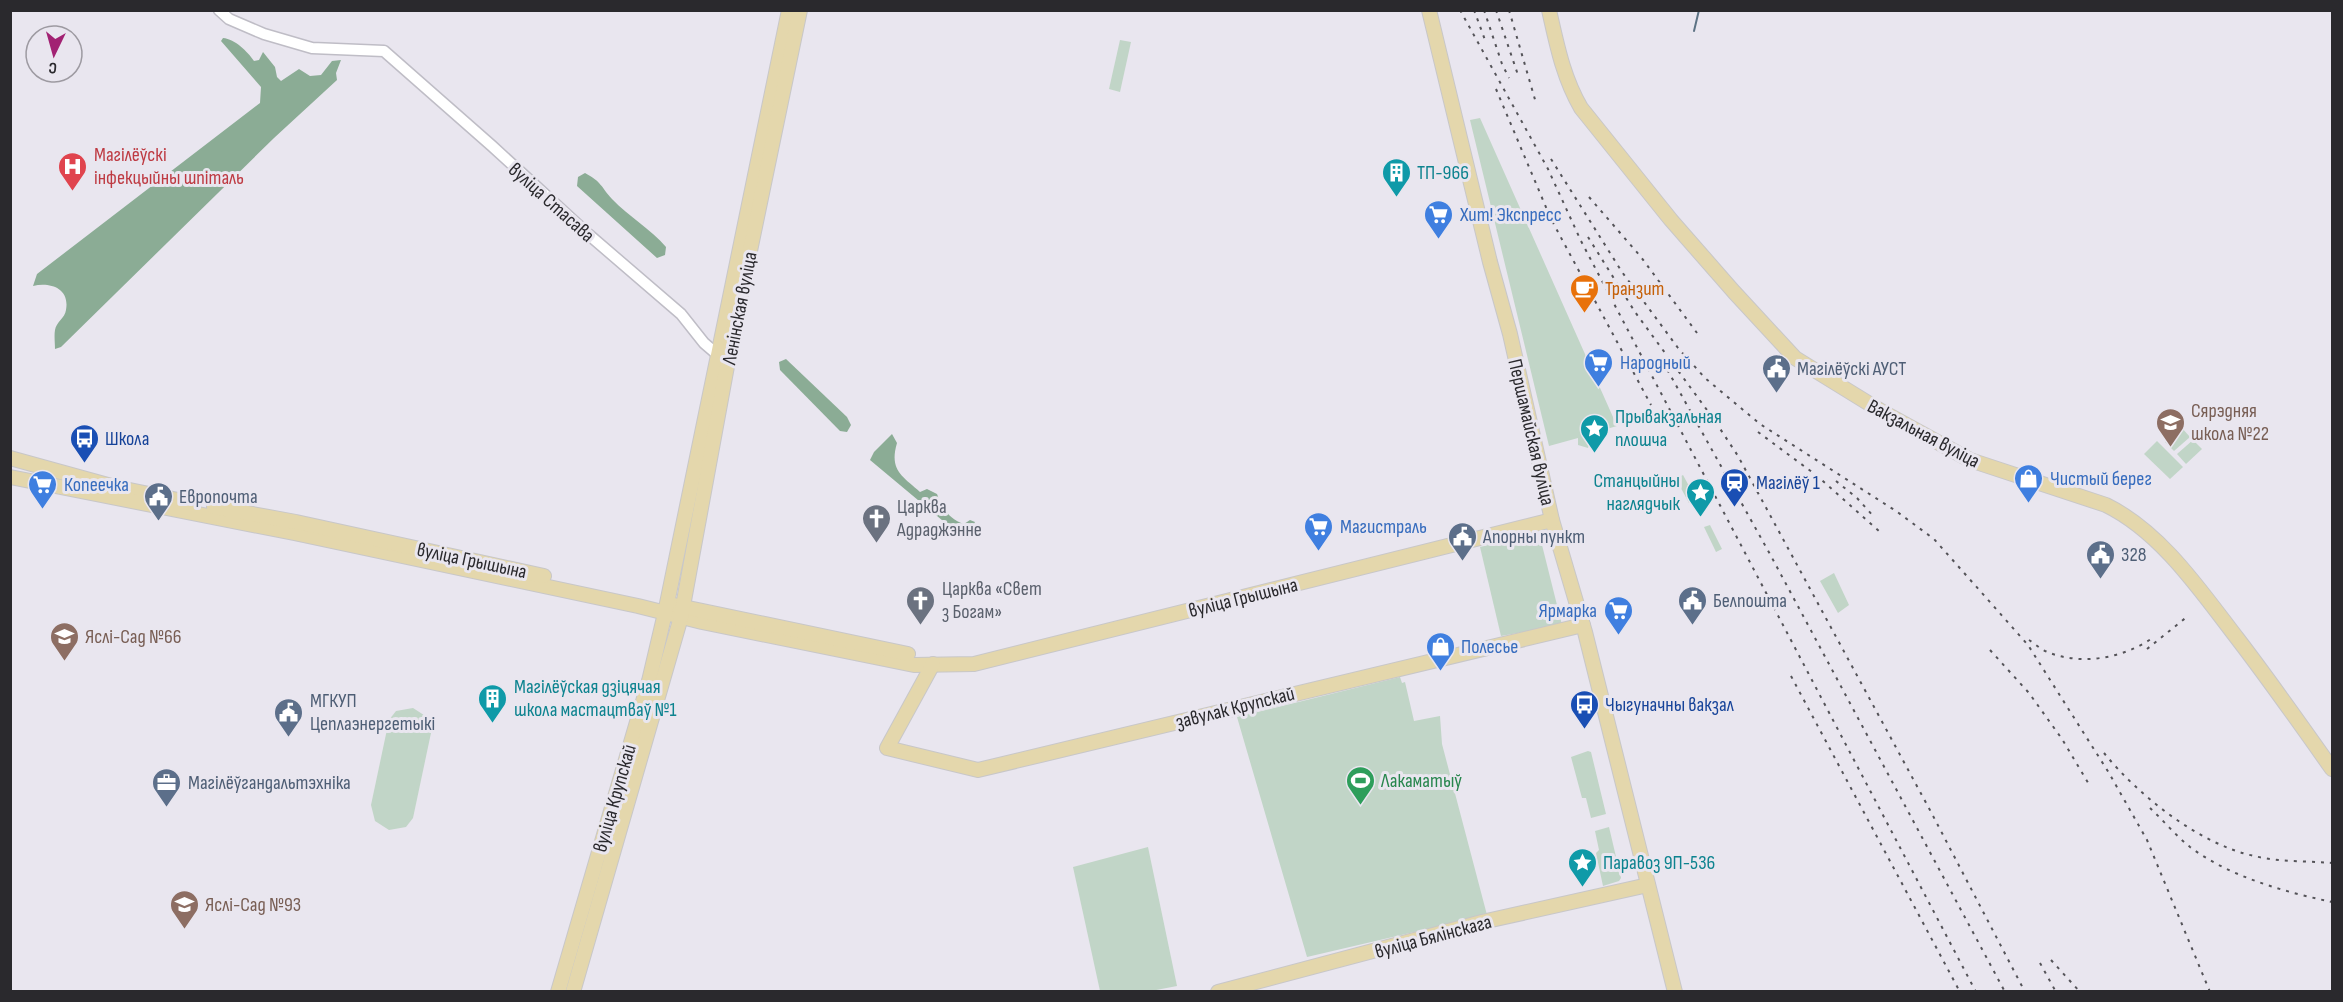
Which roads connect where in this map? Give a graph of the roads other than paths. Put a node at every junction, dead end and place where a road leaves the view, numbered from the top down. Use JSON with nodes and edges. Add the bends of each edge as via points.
{"nodes":[{"id":1,"x":219,"y":10,"type":"edge"},
{"id":2,"x":789,"y":10,"type":"edge"},
{"id":3,"x":800,"y":10,"type":"edge"},
{"id":4,"x":1429,"y":10,"type":"edge"},
{"id":5,"x":1549,"y":10,"type":"edge"},
{"id":6,"x":771,"y":123,"type":"junction"},
{"id":7,"x":765,"y":152,"type":"junction"},
{"id":8,"x":718,"y":355,"type":"junction"},
{"id":9,"x":10,"y":458,"type":"edge"},
{"id":10,"x":10,"y":477,"type":"edge"},
{"id":11,"x":1552,"y":520,"type":"junction"},
{"id":12,"x":665,"y":608,"type":"junction"},
{"id":13,"x":682,"y":611,"type":"junction"},
{"id":14,"x":1583,"y":625,"type":"junction"},
{"id":15,"x":933,"y":664,"type":"junction"},
{"id":16,"x":2332,"y":769,"type":"edge"},
{"id":17,"x":1648,"y":885,"type":"junction"},
{"id":18,"x":558,"y":992,"type":"edge"},
{"id":19,"x":573,"y":992,"type":"edge"},
{"id":20,"x":1218,"y":992,"type":"edge"},
{"id":21,"x":1676,"y":992,"type":"edge"}],
"edges":[{"from":1,"to":8,"type":"street","name":"вуліца Стасава","via":[[229,19],[264,34],[312,48],[384,51],[681,314]]},
{"from":2,"to":6,"type":"main road","name":"Ленінская вуліца"},
{"from":3,"to":6,"type":"main road","name":"Ленінская вуліца"},
{"from":4,"to":11,"type":"main road","name":"Першамайская вуліца"},
{"from":5,"to":16,"type":"main road","name":"Вакзальная вуліца","via":[[1562,69],[1581,108],[1671,220],[1795,357],[1970,460],[2106,505],[2146,530],[2215,609]]},
{"from":6,"to":7,"type":"main road","name":"Ленінская вуліца"},
{"from":7,"to":8,"type":"main road","name":"Ленінская вуліца"},
{"from":7,"to":13,"type":"main road","name":"Ленінская вуліца"},
{"from":8,"to":12,"type":"main road","name":"Ленінская вуліца"},
{"from":9,"to":12,"type":"main road","name":"вуліца Грышына","via":[[116,487],[296,522]]},
{"from":10,"to":12,"type":"main road","name":"вуліца Грышына"},
{"from":11,"to":14,"type":"main road","name":"Першамайская вуліца"},
{"from":11,"to":15,"type":"main road","name":"вуліца Грышына","via":[[974,664]]},
{"from":12,"to":13,"type":"main road","name":"вуліца Грышына"},
{"from":12,"to":18,"type":"main road","name":"вуліца Крупскай","via":[[649,681]]},
{"from":13,"to":15,"type":"main road","name":"вуліца Грышына","via":[[915,656]]},
{"from":13,"to":19,"type":"main road","name":"вуліца Крупскай"},
{"from":14,"to":15,"type":"main road","name":"завулак Крупскай","via":[[978,770],[887,748]]},
{"from":14,"to":17,"type":"main road","name":"Першамайская вуліца"},
{"from":17,"to":20,"type":"main road","name":"вуліца Бялінскага","via":[[1482,922]]},
{"from":17,"to":21,"type":"main road","name":"Першамайская вуліца"}]}
